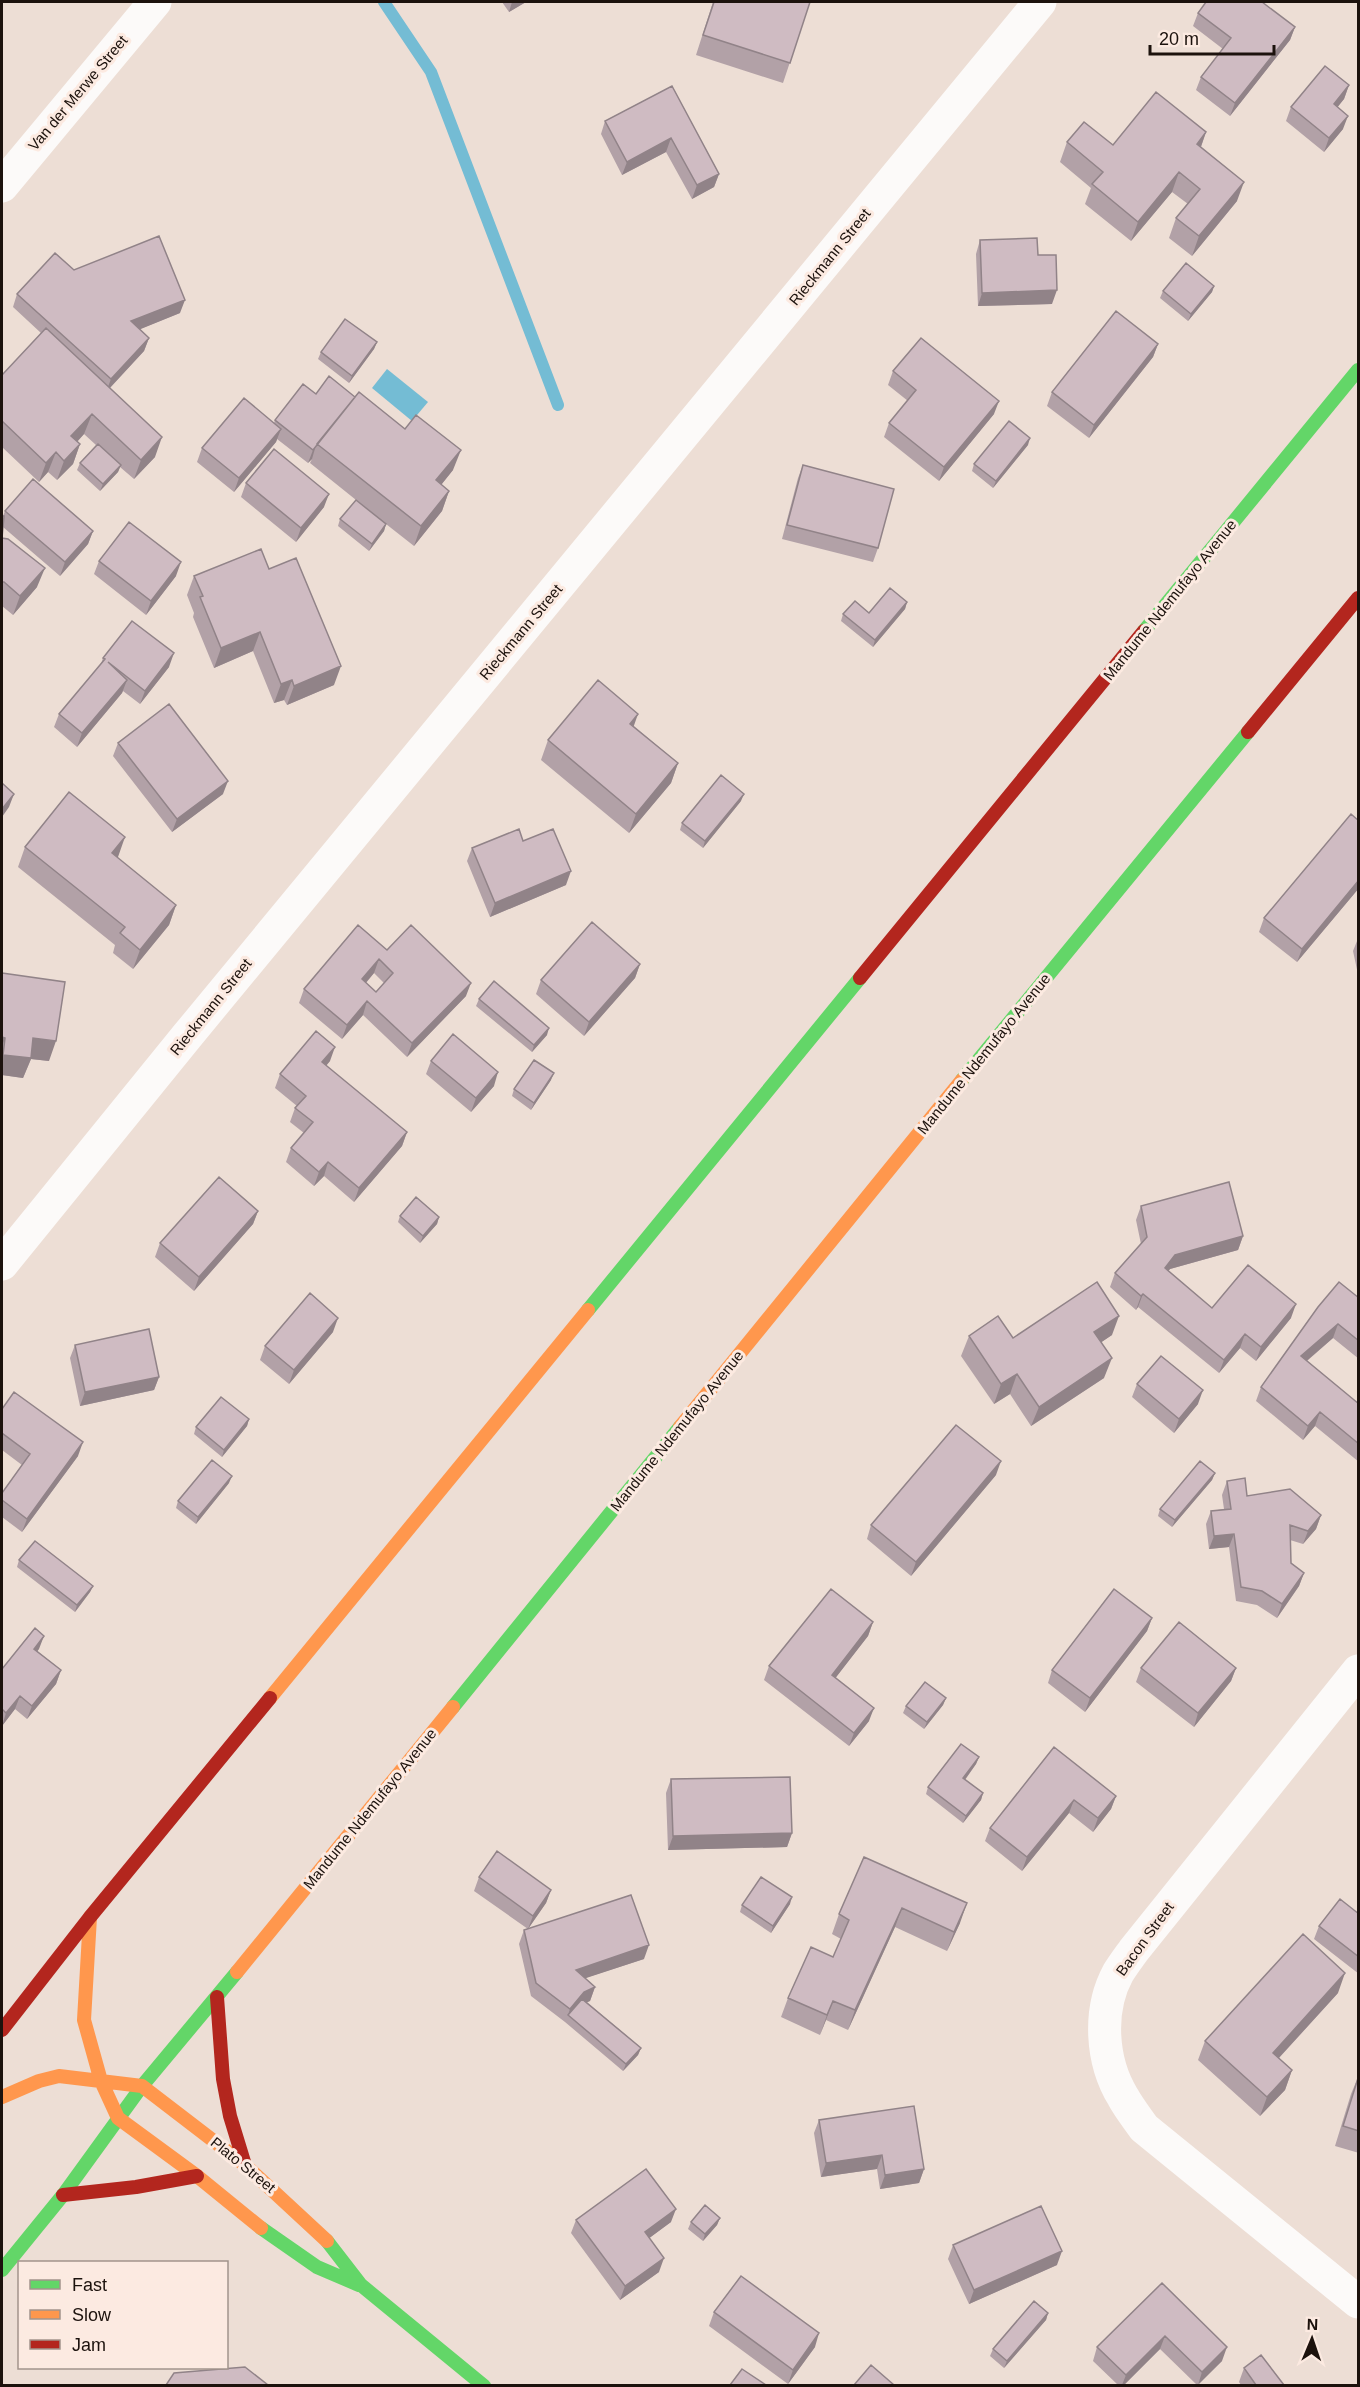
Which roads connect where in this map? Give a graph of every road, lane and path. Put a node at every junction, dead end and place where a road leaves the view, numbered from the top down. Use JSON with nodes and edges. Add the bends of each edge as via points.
{"nodes":[{"id":1,"x":156,"y":2,"type":"edge"},
{"id":2,"x":1040,"y":2,"type":"edge"},
{"id":3,"x":2,"y":186,"type":"edge"},
{"id":4,"x":1359,"y":369,"type":"edge"},
{"id":5,"x":1359,"y":598,"type":"edge"},
{"id":6,"x":2,"y":1264,"type":"edge"},
{"id":7,"x":1359,"y":1671,"type":"edge"},
{"id":8,"x":90,"y":1917,"type":"junction"},
{"id":9,"x":217,"y":1997,"type":"junction"},
{"id":10,"x":2,"y":2030,"type":"edge"},
{"id":11,"x":101,"y":2081,"type":"junction"},
{"id":12,"x":142,"y":2086,"type":"junction"},
{"id":13,"x":2,"y":2097,"type":"edge"},
{"id":14,"x":118,"y":2118,"type":"junction"},
{"id":15,"x":245,"y":2165,"type":"junction"},
{"id":16,"x":198,"y":2176,"type":"junction"},
{"id":17,"x":63,"y":2195,"type":"junction"},
{"id":18,"x":2,"y":2270,"type":"edge"},
{"id":19,"x":361,"y":2285,"type":"junction"},
{"id":20,"x":1359,"y":2302,"type":"edge"},
{"id":21,"x":484,"y":2385,"type":"edge"}],
"edges":[{"from":1,"to":3,"type":"street","name":"Van der Merwe Street"},
{"from":2,"to":6,"type":"street","name":"Rieckmann Street"},
{"from":4,"to":8,"type":"main road","name":"Mandume Ndemufayo Avenue"},
{"from":5,"to":9,"type":"main road","name":"Mandume Ndemufayo Avenue"},
{"from":7,"to":20,"type":"street","name":"Bacon Street","via":[[1134,1950],[1118,1974],[1108,2002],[1105,2034],[1107,2063],[1122,2097],[1144,2127]]},
{"from":8,"to":10,"type":"main road","name":"Mandume Ndemufayo Avenue"},
{"from":8,"to":11,"type":"main road","name":"Plato Street","via":[[84,2020]]},
{"from":9,"to":12,"type":"main road","name":"Mandume Ndemufayo Avenue"},
{"from":9,"to":15,"type":"main road","via":[[223,2079]]},
{"from":11,"to":12,"type":"main road"},
{"from":11,"to":13,"type":"main road","via":[[50,2078]]},
{"from":11,"to":14,"type":"main road","name":"Plato Street"},
{"from":12,"to":14,"type":"main road","name":"Mandume Ndemufayo Avenue"},
{"from":12,"to":15,"type":"main road","name":"Plato Street"},
{"from":14,"to":16,"type":"main road","name":"Plato Street"},
{"from":14,"to":17,"type":"main road","name":"Mandume Ndemufayo Avenue"},
{"from":15,"to":19,"type":"main road","name":"Plato Street","via":[[309,2222]]},
{"from":16,"to":17,"type":"main road"},
{"from":16,"to":19,"type":"main road","name":"Plato Street","via":[[278,2242],[317,2266]]},
{"from":17,"to":18,"type":"main road","name":"Mandume Ndemufayo Avenue"},
{"from":19,"to":21,"type":"main road","name":"Plato Street"}]}
